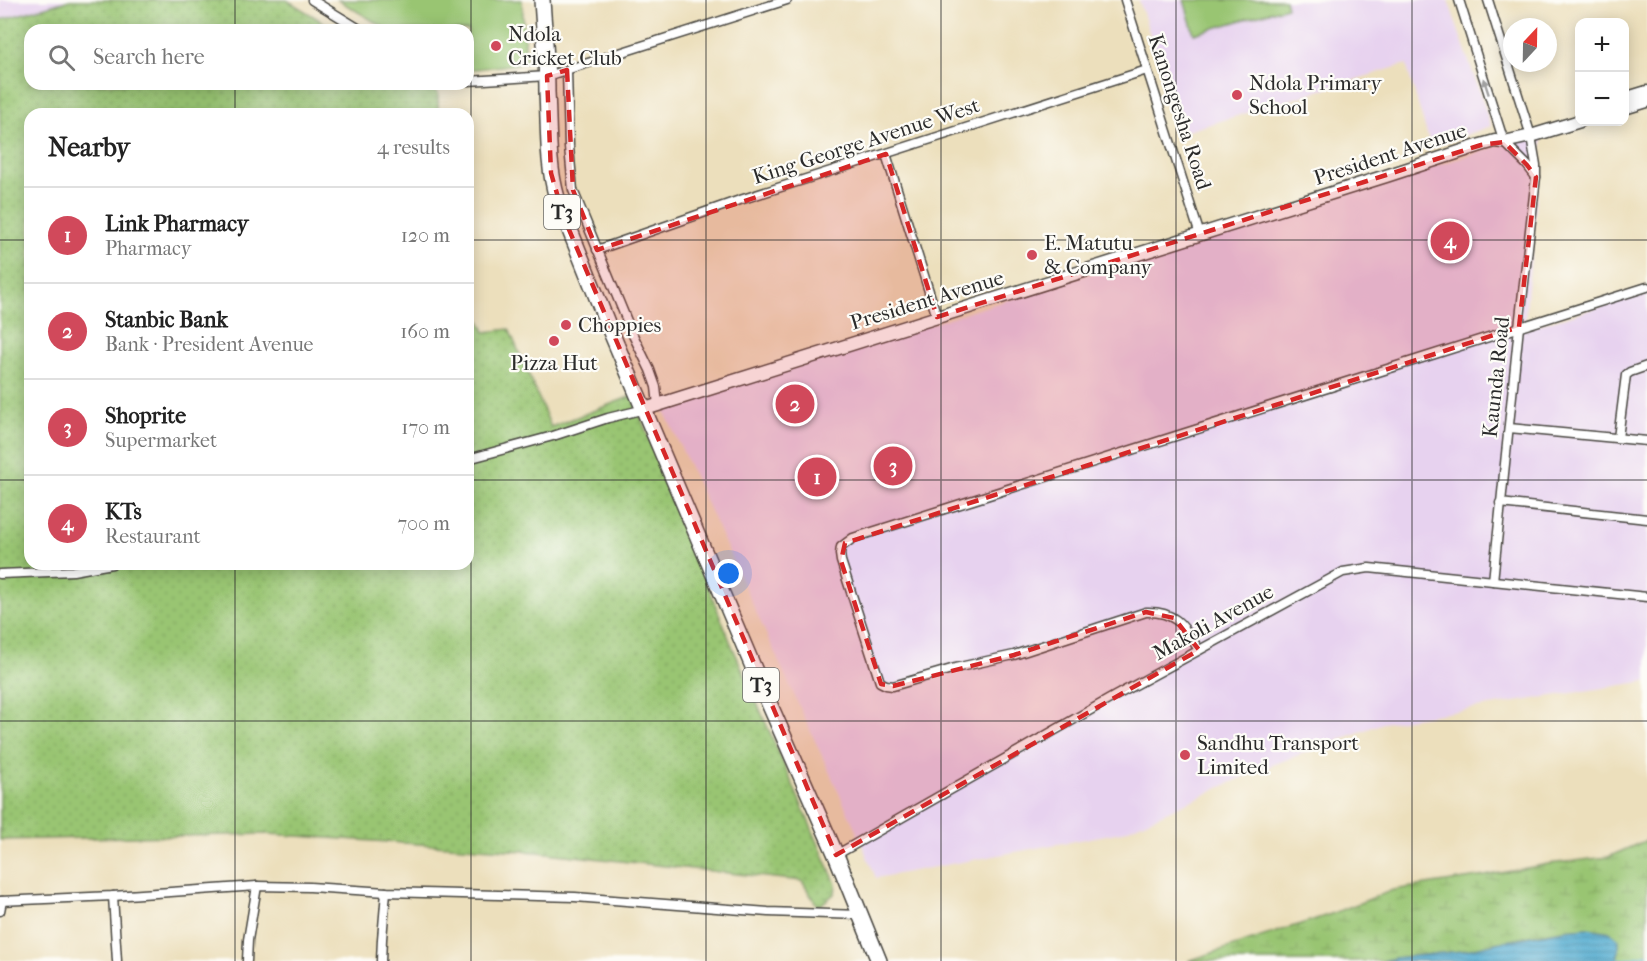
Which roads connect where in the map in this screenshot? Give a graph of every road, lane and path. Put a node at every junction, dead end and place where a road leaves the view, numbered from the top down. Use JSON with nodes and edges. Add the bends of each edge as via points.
{"nodes":[{"id":1,"x":312,"y":0,"type":"edge"},
{"id":2,"x":542,"y":0,"type":"edge"},
{"id":3,"x":787,"y":0,"type":"edge"},
{"id":4,"x":1125,"y":0,"type":"edge"},
{"id":5,"x":1459,"y":0,"type":"edge"},
{"id":6,"x":1488,"y":0,"type":"edge"},
{"id":7,"x":351,"y":24,"type":"edge"},
{"id":8,"x":567,"y":70,"type":"junction"},
{"id":9,"x":1148,"y":70,"type":"junction"},
{"id":10,"x":547,"y":76,"type":"junction"},
{"id":11,"x":474,"y":81,"type":"edge"},
{"id":12,"x":1647,"y":92,"type":"edge"},
{"id":13,"x":1629,"y":97,"type":"edge"},
{"id":14,"x":1647,"y":101,"type":"edge"},
{"id":15,"x":1629,"y":106,"type":"edge"},
{"id":16,"x":1575,"y":115,"type":"edge"},
{"id":17,"x":1575,"y":122,"type":"edge"},
{"id":18,"x":1530,"y":132,"type":"junction"},
{"id":19,"x":1500,"y":140,"type":"junction"},
{"id":20,"x":886,"y":154,"type":"junction"},
{"id":21,"x":1536,"y":177,"type":"junction"},
{"id":22,"x":1200,"y":235,"type":"junction"},
{"id":23,"x":597,"y":250,"type":"junction"},
{"id":24,"x":1647,"y":287,"type":"edge"},
{"id":25,"x":937,"y":317,"type":"junction"},
{"id":26,"x":1519,"y":327,"type":"junction"},
{"id":27,"x":1647,"y":366,"type":"edge"},
{"id":28,"x":652,"y":407,"type":"junction"},
{"id":29,"x":1509,"y":428,"type":"junction"},
{"id":30,"x":1618,"y":438,"type":"junction"},
{"id":31,"x":1647,"y":441,"type":"edge"},
{"id":32,"x":474,"y":457,"type":"edge"},
{"id":33,"x":1500,"y":503,"type":"junction"},
{"id":34,"x":1647,"y":519,"type":"edge"},
{"id":35,"x":79,"y":570,"type":"edge"},
{"id":36,"x":0,"y":574,"type":"edge"},
{"id":37,"x":1493,"y":581,"type":"junction"},
{"id":38,"x":1647,"y":597,"type":"edge"},
{"id":39,"x":1199,"y":650,"type":"junction"},
{"id":40,"x":836,"y":855,"type":"junction"},
{"id":41,"x":257,"y":886,"type":"junction"},
{"id":42,"x":386,"y":892,"type":"junction"},
{"id":43,"x":113,"y":896,"type":"junction"},
{"id":44,"x":1,"y":901,"type":"edge"},
{"id":45,"x":0,"y":911,"type":"edge"},
{"id":46,"x":860,"y":915,"type":"junction"},
{"id":47,"x":117,"y":961,"type":"edge"},
{"id":48,"x":247,"y":961,"type":"edge"},
{"id":49,"x":381,"y":961,"type":"edge"},
{"id":50,"x":879,"y":961,"type":"edge"}],
"edges":[{"from":1,"to":7,"type":"street"},
{"from":2,"to":10,"type":"highway","number":"T3"},
{"from":3,"to":8,"type":"street"},
{"from":4,"to":9,"type":"street","name":"Kanongesha Road"},
{"from":19,"to":5,"type":"street","one_way":true},
{"from":6,"to":18,"type":"street","name":"Kaunda Road"},
{"from":8,"to":10,"type":"street"},
{"from":8,"to":23,"type":"street","via":[[573,190]]},
{"from":9,"to":20,"type":"street","name":"King George Avenue West"},
{"from":9,"to":22,"type":"street","name":"Kanongesha Road"},
{"from":10,"to":11,"type":"street"},
{"from":10,"to":28,"type":"highway","number":"T3","via":[[550,173],[556,198],[608,325]]},
{"from":12,"to":13,"type":"main road"},
{"from":14,"to":15,"type":"main road"},
{"from":16,"to":18,"type":"main road","name":"President Avenue"},
{"from":17,"to":18,"type":"main road","name":"President Avenue"},
{"from":18,"to":19,"type":"main road","name":"President Avenue"},
{"from":18,"to":21,"type":"street","name":"Kaunda Road"},
{"from":19,"to":21,"type":"street"},
{"from":19,"to":22,"type":"main road","name":"President Avenue"},
{"from":20,"to":23,"type":"street","name":"King George Avenue West"},
{"from":20,"to":25,"type":"street"},
{"from":21,"to":26,"type":"street","name":"Kaunda Road"},
{"from":22,"to":25,"type":"main road","name":"President Avenue"},
{"from":23,"to":28,"type":"street","via":[[656,387]]},
{"from":24,"to":26,"type":"street"},
{"from":25,"to":28,"type":"main road","name":"President Avenue"},
{"from":26,"to":29,"type":"street","name":"Kaunda Road"},
{"from":26,"to":39,"type":"street","via":[[853,538],[841,547],[841,561],[880,682],[886,685],[1014,656],[1146,612],[1166,613],[1174,618]]},
{"from":27,"to":30,"type":"street","via":[[1626,375]]},
{"from":28,"to":32,"type":"street"},
{"from":28,"to":40,"type":"highway","number":"T3","via":[[757,676]]},
{"from":29,"to":30,"type":"street"},
{"from":29,"to":33,"type":"street","name":"Kaunda Road"},
{"from":30,"to":31,"type":"street"},
{"from":33,"to":34,"type":"street"},
{"from":33,"to":37,"type":"street","name":"Kaunda Road"},
{"from":35,"to":36,"type":"street"},
{"from":37,"to":38,"type":"street","name":"Makoli Avenue"},
{"from":37,"to":39,"type":"street","name":"Makoli Avenue","via":[[1369,568],[1343,572]]},
{"from":39,"to":40,"type":"street","name":"Makoli Avenue"},
{"from":40,"to":46,"type":"highway","number":"T3"},
{"from":41,"to":42,"type":"street"},
{"from":41,"to":43,"type":"street"},
{"from":41,"to":48,"type":"street"},
{"from":42,"to":46,"type":"street","via":[[575,897]]},
{"from":42,"to":49,"type":"street"},
{"from":43,"to":44,"type":"street"},
{"from":43,"to":47,"type":"street"},
{"from":44,"to":45,"type":"street"},
{"from":46,"to":50,"type":"highway","number":"T3"}]}
